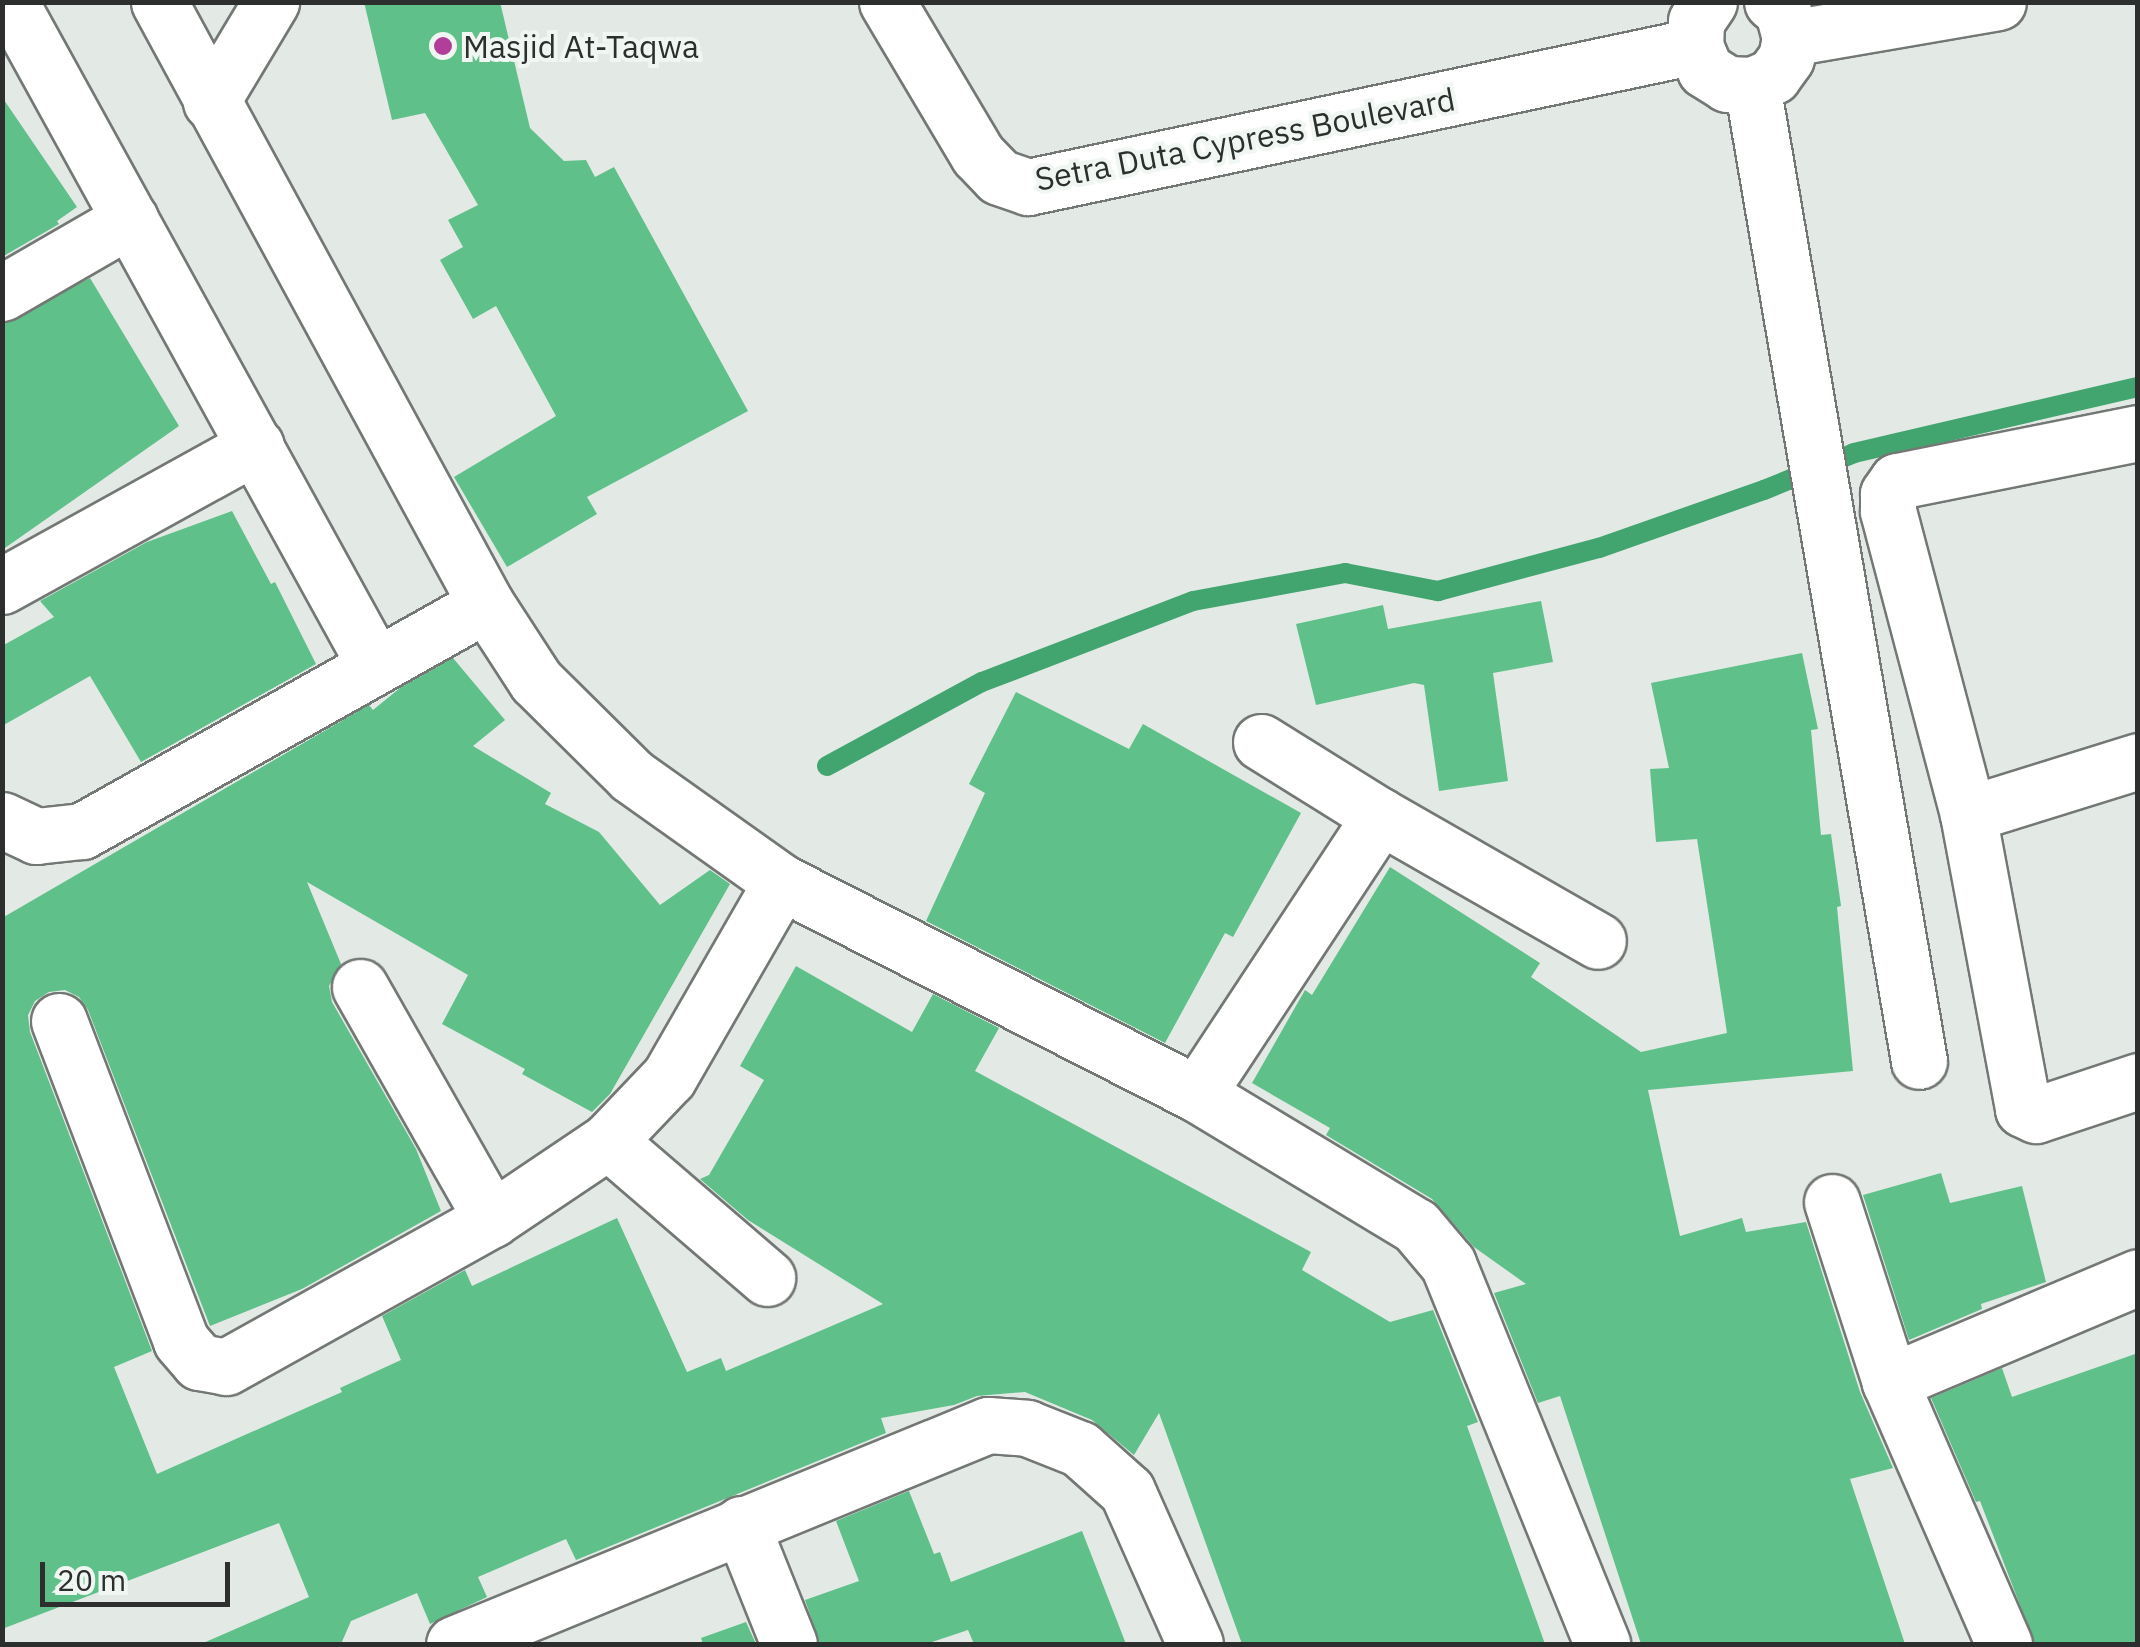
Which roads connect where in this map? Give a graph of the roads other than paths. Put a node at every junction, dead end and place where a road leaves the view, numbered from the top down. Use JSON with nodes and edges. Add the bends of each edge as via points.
{"nodes":[{"id":1,"x":10,"y":2,"type":"edge"},
{"id":2,"x":160,"y":2,"type":"edge"},
{"id":3,"x":270,"y":2,"type":"edge"},
{"id":4,"x":887,"y":2,"type":"edge"},
{"id":5,"x":1998,"y":2,"type":"edge"},
{"id":6,"x":1781,"y":20,"type":"edge"},
{"id":7,"x":1702,"y":24,"type":"edge"},
{"id":8,"x":1752,"y":85,"type":"junction"},
{"id":9,"x":212,"y":102,"type":"junction"},
{"id":10,"x":130,"y":219,"type":"junction"},
{"id":11,"x":2,"y":293,"type":"edge"},
{"id":12,"x":2138,"y":433,"type":"edge"},
{"id":13,"x":256,"y":446,"type":"junction"},
{"id":14,"x":2,"y":586,"type":"edge"},
{"id":15,"x":486,"y":604,"type":"junction"},
{"id":16,"x":375,"y":665,"type":"junction"},
{"id":17,"x":1261,"y":742,"type":"dead end"},
{"id":18,"x":2138,"y":761,"type":"edge"},
{"id":19,"x":1968,"y":814,"type":"junction"},
{"id":20,"x":1380,"y":816,"type":"junction"},
{"id":21,"x":2,"y":820,"type":"edge"},
{"id":22,"x":781,"y":882,"type":"junction"},
{"id":23,"x":1598,"y":941,"type":"dead end"},
{"id":24,"x":360,"y":988,"type":"dead end"},
{"id":25,"x":59,"y":1021,"type":"dead end"},
{"id":26,"x":1919,"y":1061,"type":"dead end"},
{"id":27,"x":2138,"y":1082,"type":"edge"},
{"id":28,"x":1197,"y":1094,"type":"junction"},
{"id":29,"x":608,"y":1140,"type":"junction"},
{"id":30,"x":1832,"y":1202,"type":"dead end"},
{"id":31,"x":492,"y":1219,"type":"junction"},
{"id":32,"x":2138,"y":1277,"type":"edge"},
{"id":33,"x":767,"y":1278,"type":"dead end"},
{"id":34,"x":1890,"y":1382,"type":"junction"},
{"id":35,"x":742,"y":1524,"type":"junction"},
{"id":36,"x":454,"y":1644,"type":"edge"},
{"id":37,"x":790,"y":1644,"type":"edge"},
{"id":38,"x":1196,"y":1644,"type":"edge"},
{"id":39,"x":1602,"y":1644,"type":"edge"},
{"id":40,"x":2004,"y":1644,"type":"edge"}],
"edges":[{"from":1,"to":10,"type":"street"},
{"from":2,"to":9,"type":"street"},
{"from":3,"to":9,"type":"street"},
{"from":4,"to":7,"type":"street","name":"Setra Duta Cypress Boulevard","via":[[978,155],[998,178],[1028,187]]},
{"from":5,"to":6,"type":"street"},
{"from":6,"to":8,"type":"street","via":[[1786,58],[1772,76]]},
{"from":7,"to":8,"type":"street","via":[[1705,70],[1726,84]]},
{"from":8,"to":26,"type":"street"},
{"from":9,"to":15,"type":"street"},
{"from":10,"to":11,"type":"street"},
{"from":10,"to":13,"type":"street"},
{"from":12,"to":19,"type":"street","via":[[1897,481],[1888,494]]},
{"from":13,"to":14,"type":"street"},
{"from":13,"to":16,"type":"street"},
{"from":15,"to":16,"type":"street"},
{"from":15,"to":22,"type":"street","via":[[536,681],[632,776]]},
{"from":16,"to":21,"type":"street","via":[[82,831],[36,836]]},
{"from":17,"to":20,"type":"street"},
{"from":18,"to":19,"type":"street"},
{"from":19,"to":27,"type":"street","via":[[2023,1108],[2036,1115]]},
{"from":20,"to":23,"type":"street"},
{"from":20,"to":28,"type":"street"},
{"from":22,"to":28,"type":"street"},
{"from":22,"to":29,"type":"street","via":[[670,1077]]},
{"from":24,"to":31,"type":"street"},
{"from":25,"to":31,"type":"street","via":[[181,1340],[199,1362],[226,1367]]},
{"from":28,"to":39,"type":"street","via":[[1416,1226],[1448,1264]]},
{"from":29,"to":31,"type":"street"},
{"from":29,"to":33,"type":"street"},
{"from":30,"to":34,"type":"street"},
{"from":32,"to":34,"type":"street"},
{"from":34,"to":40,"type":"street"},
{"from":35,"to":36,"type":"street"},
{"from":35,"to":37,"type":"street"},
{"from":35,"to":38,"type":"street","via":[[988,1426],[1028,1428],[1080,1449],[1127,1491]]}]}
